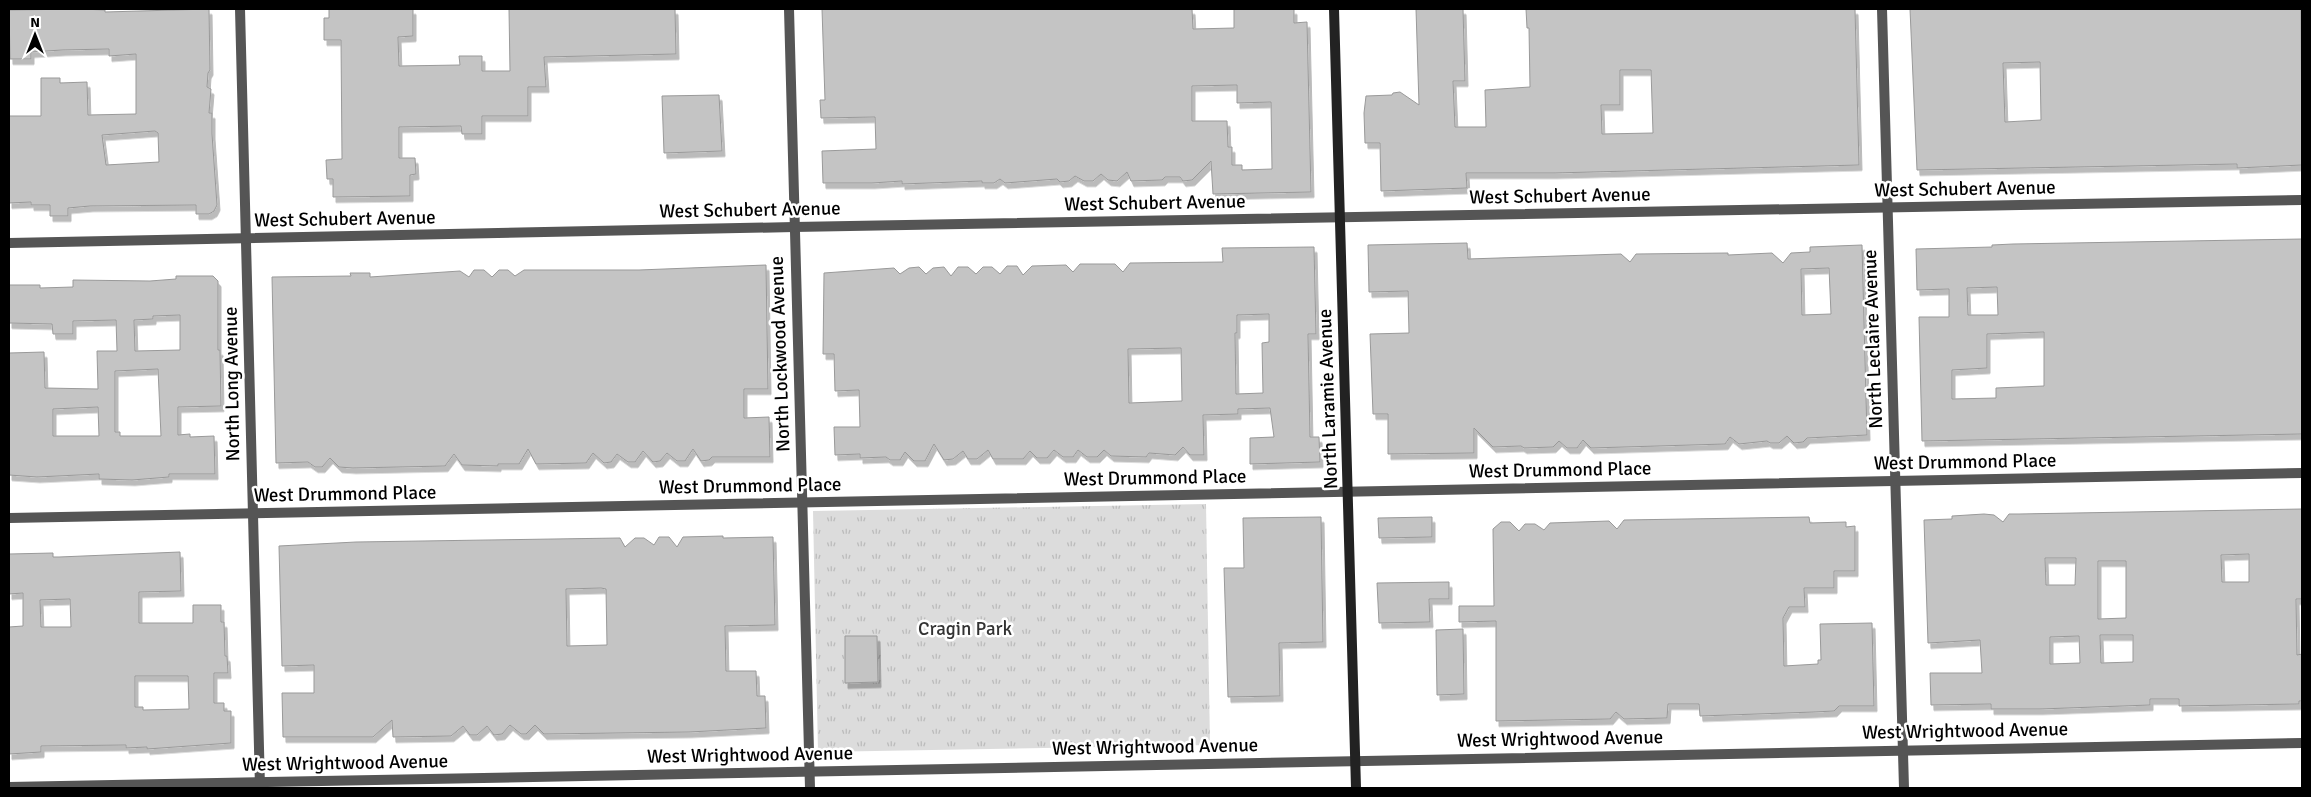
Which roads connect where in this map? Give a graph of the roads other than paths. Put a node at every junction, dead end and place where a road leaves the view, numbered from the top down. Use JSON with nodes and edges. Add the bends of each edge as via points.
{"nodes":[{"id":1,"x":240,"y":9,"type":"edge"},
{"id":2,"x":789,"y":9,"type":"edge"},
{"id":3,"x":1334,"y":9,"type":"edge"},
{"id":4,"x":1882,"y":9,"type":"edge"},
{"id":5,"x":2302,"y":200,"type":"edge"},
{"id":6,"x":1888,"y":208,"type":"junction"},
{"id":7,"x":1340,"y":218,"type":"junction"},
{"id":8,"x":794,"y":227,"type":"junction"},
{"id":9,"x":246,"y":238,"type":"junction"},
{"id":10,"x":9,"y":243,"type":"edge"},
{"id":11,"x":2302,"y":472,"type":"edge"},
{"id":12,"x":1895,"y":481,"type":"junction"},
{"id":13,"x":1348,"y":492,"type":"junction"},
{"id":14,"x":802,"y":502,"type":"junction"},
{"id":15,"x":253,"y":513,"type":"junction"},
{"id":16,"x":9,"y":518,"type":"edge"},
{"id":17,"x":2302,"y":743,"type":"edge"},
{"id":18,"x":1902,"y":750,"type":"junction"},
{"id":19,"x":1356,"y":760,"type":"junction"},
{"id":20,"x":809,"y":771,"type":"junction"},
{"id":21,"x":260,"y":785,"type":"edge"},
{"id":22,"x":9,"y":787,"type":"edge"},
{"id":23,"x":810,"y":788,"type":"edge"},
{"id":24,"x":1356,"y":788,"type":"edge"},
{"id":25,"x":1904,"y":788,"type":"edge"}],
"edges":[{"from":1,"to":9,"type":"street","name":"North Long Avenue"},
{"from":2,"to":8,"type":"street","name":"North Lockwood Avenue"},
{"from":3,"to":7,"type":"street","name":"North Laramie Avenue"},
{"from":4,"to":6,"type":"street","name":"North Leclaire Avenue"},
{"from":5,"to":6,"type":"street","name":"West Schubert Avenue"},
{"from":6,"to":7,"type":"street","name":"West Schubert Avenue"},
{"from":6,"to":12,"type":"street","name":"North Leclaire Avenue"},
{"from":7,"to":8,"type":"street","name":"West Schubert Avenue"},
{"from":7,"to":13,"type":"street","name":"North Laramie Avenue"},
{"from":8,"to":9,"type":"street","name":"West Schubert Avenue"},
{"from":8,"to":14,"type":"street","name":"North Lockwood Avenue"},
{"from":9,"to":10,"type":"street","name":"West Schubert Avenue"},
{"from":9,"to":15,"type":"street","name":"North Long Avenue"},
{"from":11,"to":12,"type":"street","name":"West Drummond Place"},
{"from":12,"to":13,"type":"street","name":"West Drummond Place"},
{"from":12,"to":18,"type":"street","name":"North Leclaire Avenue"},
{"from":13,"to":14,"type":"street","name":"West Drummond Place"},
{"from":13,"to":19,"type":"street","name":"North Laramie Avenue"},
{"from":14,"to":15,"type":"street","name":"West Drummond Place"},
{"from":14,"to":20,"type":"street","name":"North Lockwood Avenue"},
{"from":15,"to":16,"type":"street","name":"West Drummond Place"},
{"from":15,"to":21,"type":"street","name":"North Long Avenue"},
{"from":17,"to":18,"type":"street","name":"West Wrightwood Avenue"},
{"from":18,"to":19,"type":"street","name":"West Wrightwood Avenue"},
{"from":18,"to":25,"type":"street","name":"North Leclaire Avenue"},
{"from":19,"to":20,"type":"street","name":"West Wrightwood Avenue"},
{"from":19,"to":24,"type":"street","name":"North Laramie Avenue"},
{"from":20,"to":21,"type":"street","name":"West Wrightwood Avenue"},
{"from":20,"to":23,"type":"street","name":"North Lockwood Avenue"},
{"from":21,"to":22,"type":"street","name":"West Wrightwood Avenue"}]}
